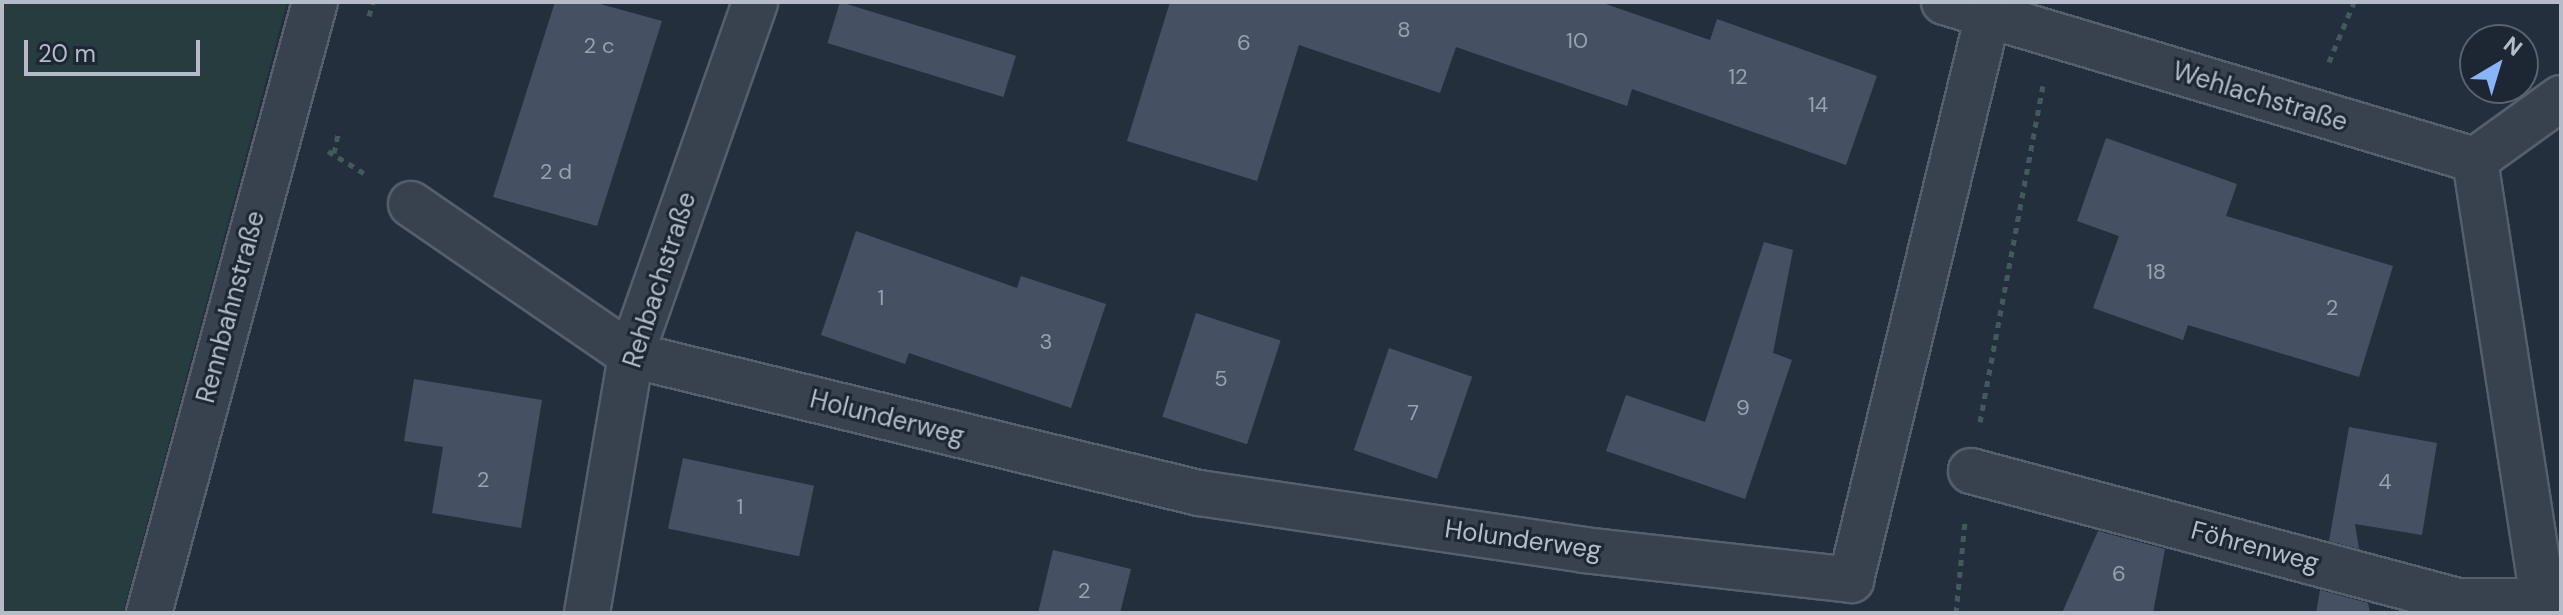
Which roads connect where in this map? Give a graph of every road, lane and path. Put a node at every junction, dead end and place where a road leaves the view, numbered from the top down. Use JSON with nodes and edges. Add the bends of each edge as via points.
{"nodes":[{"id":1,"x":315,"y":2,"type":"edge"},
{"id":2,"x":755,"y":2,"type":"edge"},
{"id":3,"x":1944,"y":2,"type":"edge"},
{"id":4,"x":2354,"y":2,"type":"edge"},
{"id":5,"x":1988,"y":15,"type":"junction"},
{"id":6,"x":2053,"y":34,"type":"junction"},
{"id":7,"x":2561,"y":98,"type":"edge"},
{"id":8,"x":2309,"y":111,"type":"junction"},
{"id":9,"x":2475,"y":160,"type":"junction"},
{"id":10,"x":411,"y":204,"type":"dead end"},
{"id":11,"x":631,"y":355,"type":"junction"},
{"id":12,"x":1971,"y":471,"type":"junction"},
{"id":13,"x":2550,"y":605,"type":"edge"},
{"id":14,"x":149,"y":613,"type":"edge"},
{"id":15,"x":587,"y":613,"type":"edge"},
{"id":16,"x":1956,"y":613,"type":"edge"}],
"edges":[{"from":1,"to":14,"type":"street","name":"Rennbahnstraße"},
{"from":2,"to":11,"type":"street","name":"Rehbachstraße"},
{"from":3,"to":5,"type":"street","name":"Wehlachstraße"},
{"from":4,"to":8,"type":"path"},
{"from":5,"to":6,"type":"street","name":"Wehlachstraße"},
{"from":5,"to":11,"type":"street","name":"Holunderweg","via":[[1851,580],[1584,550],[1199,493]]},
{"from":6,"to":8,"type":"street","name":"Wehlachstraße"},
{"from":6,"to":12,"type":"path"},
{"from":7,"to":9,"type":"street"},
{"from":8,"to":9,"type":"street","name":"Wehlachstraße"},
{"from":9,"to":13,"type":"street","name":"Föhrenweg"},
{"from":10,"to":11,"type":"street"},
{"from":11,"to":15,"type":"street","name":"Rehbachstraße"},
{"from":12,"to":13,"type":"street","name":"Föhrenweg","via":[[2458,601]]},
{"from":12,"to":16,"type":"path"}]}
